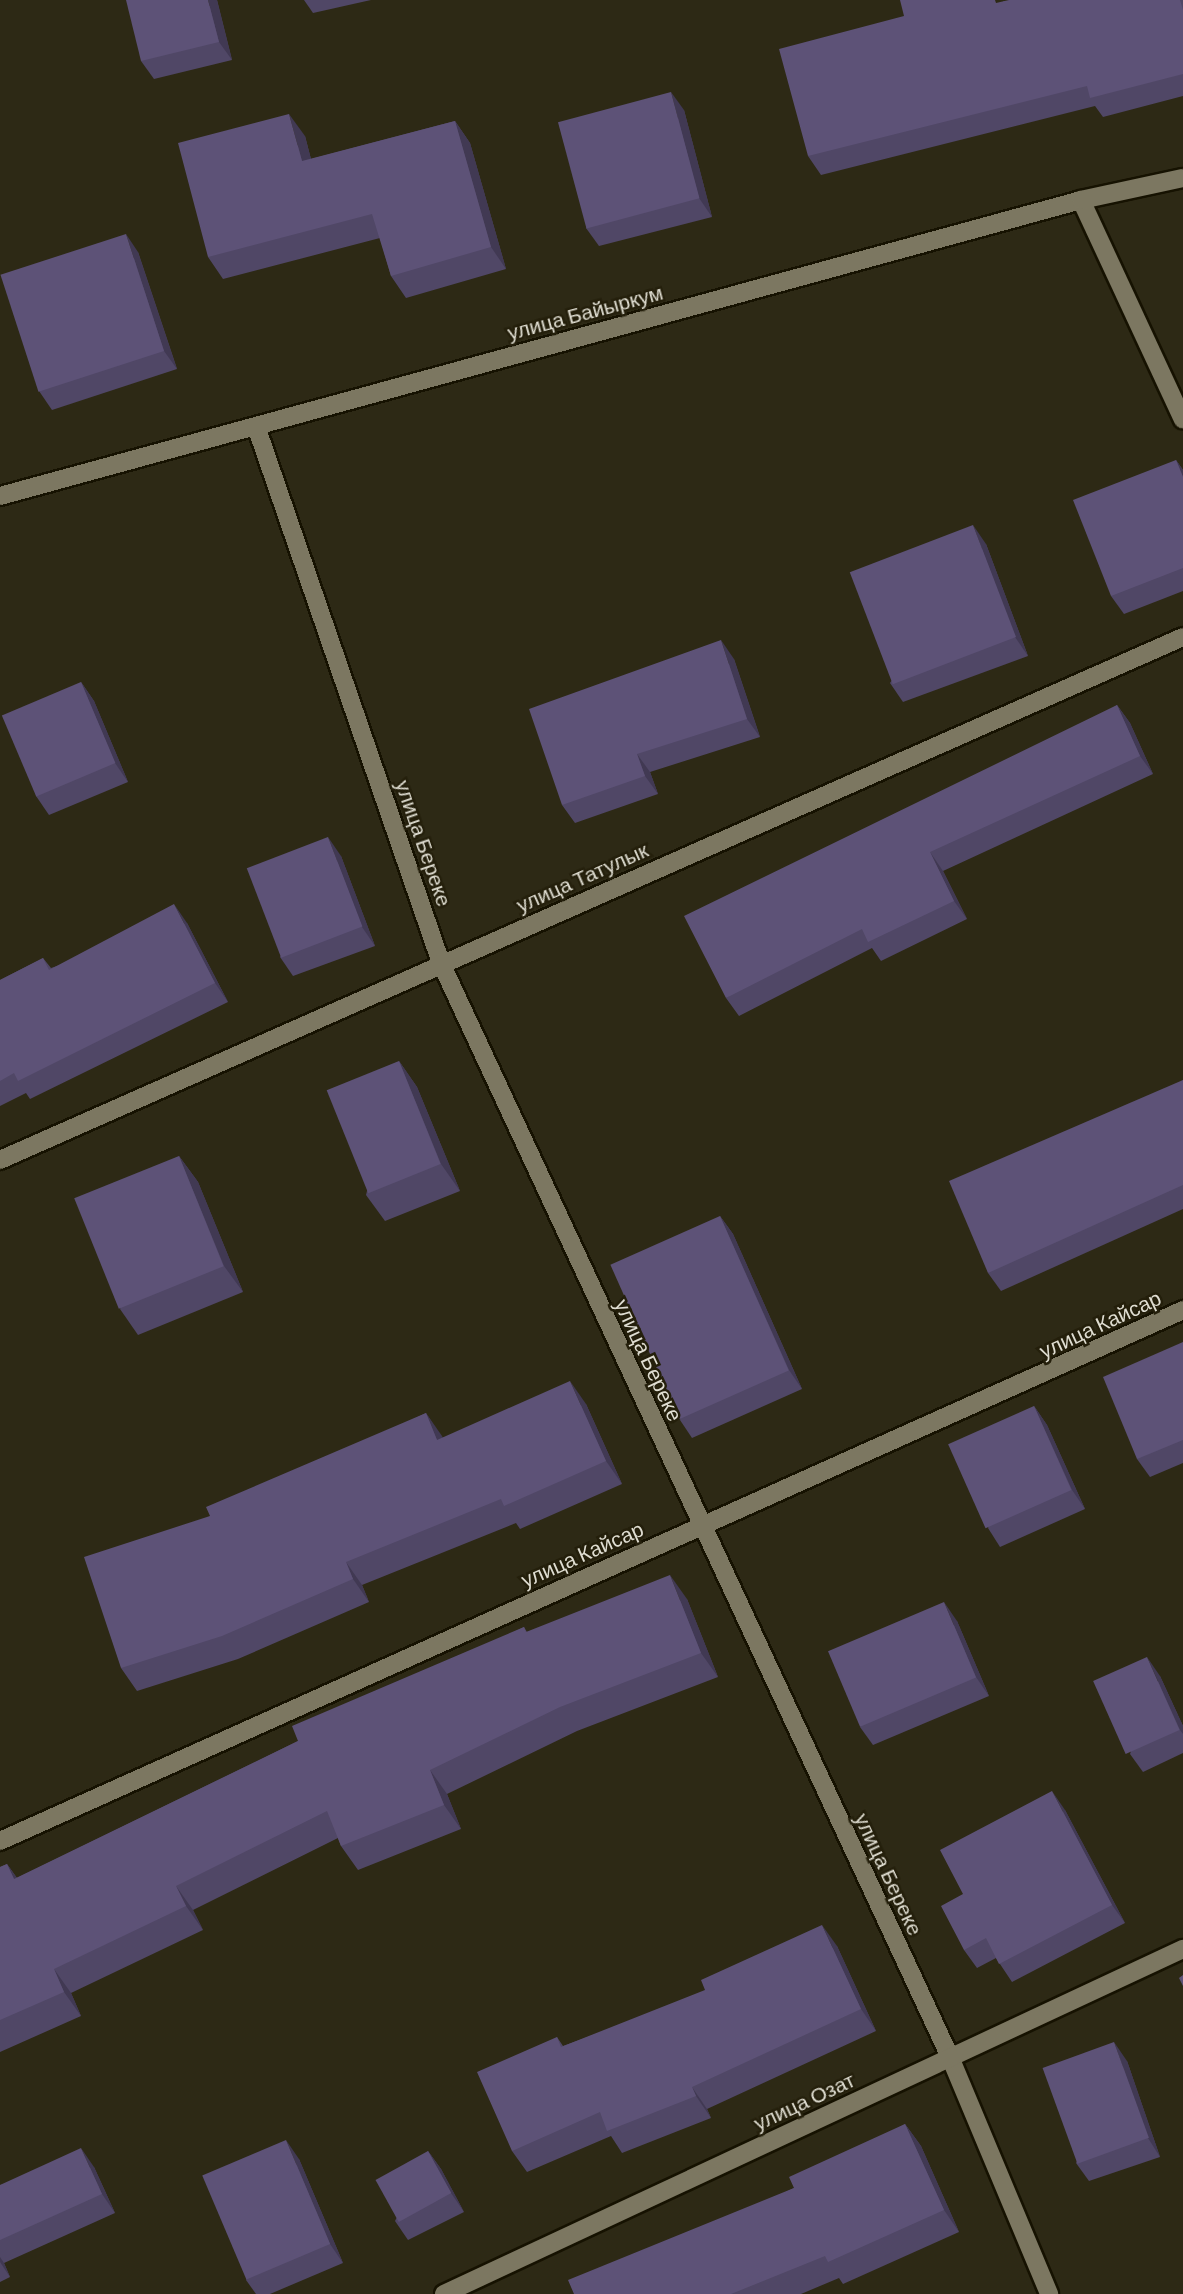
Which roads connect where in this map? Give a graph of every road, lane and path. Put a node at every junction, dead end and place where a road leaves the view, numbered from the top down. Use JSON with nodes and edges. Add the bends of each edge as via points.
{"nodes":[{"id":1,"x":1183,"y":178,"type":"edge"},
{"id":2,"x":1081,"y":200,"type":"junction"},
{"id":3,"x":1183,"y":420,"type":"edge"},
{"id":4,"x":256,"y":426,"type":"junction"},
{"id":5,"x":0,"y":496,"type":"edge"},
{"id":6,"x":1183,"y":637,"type":"edge"},
{"id":7,"x":442,"y":963,"type":"junction"},
{"id":8,"x":0,"y":1160,"type":"edge"},
{"id":9,"x":1183,"y":1310,"type":"edge"},
{"id":10,"x":701,"y":1526,"type":"junction"},
{"id":11,"x":0,"y":1841,"type":"edge"},
{"id":12,"x":1183,"y":1949,"type":"edge"},
{"id":13,"x":950,"y":2057,"type":"junction"},
{"id":14,"x":444,"y":2294,"type":"edge"},
{"id":15,"x":1049,"y":2294,"type":"edge"}],
"edges":[{"from":1,"to":2,"type":"street","name":"улица Байыркум"},
{"from":2,"to":3,"type":"street"},
{"from":2,"to":4,"type":"street","name":"улица Байыркум"},
{"from":4,"to":5,"type":"street","name":"улица Байыркум"},
{"from":4,"to":7,"type":"street","name":"улица Береке"},
{"from":6,"to":7,"type":"street","name":"улица Татулык"},
{"from":7,"to":8,"type":"street","name":"улица Татулык"},
{"from":7,"to":10,"type":"street","name":"улица Береке"},
{"from":9,"to":10,"type":"street","name":"улица Кайсар"},
{"from":10,"to":11,"type":"street","name":"улица Кайсар"},
{"from":10,"to":13,"type":"street","name":"улица Береке"},
{"from":12,"to":13,"type":"street","name":"улица Озат"},
{"from":13,"to":14,"type":"street","name":"улица Озат"},
{"from":13,"to":15,"type":"street","name":"улица Береке"}]}
